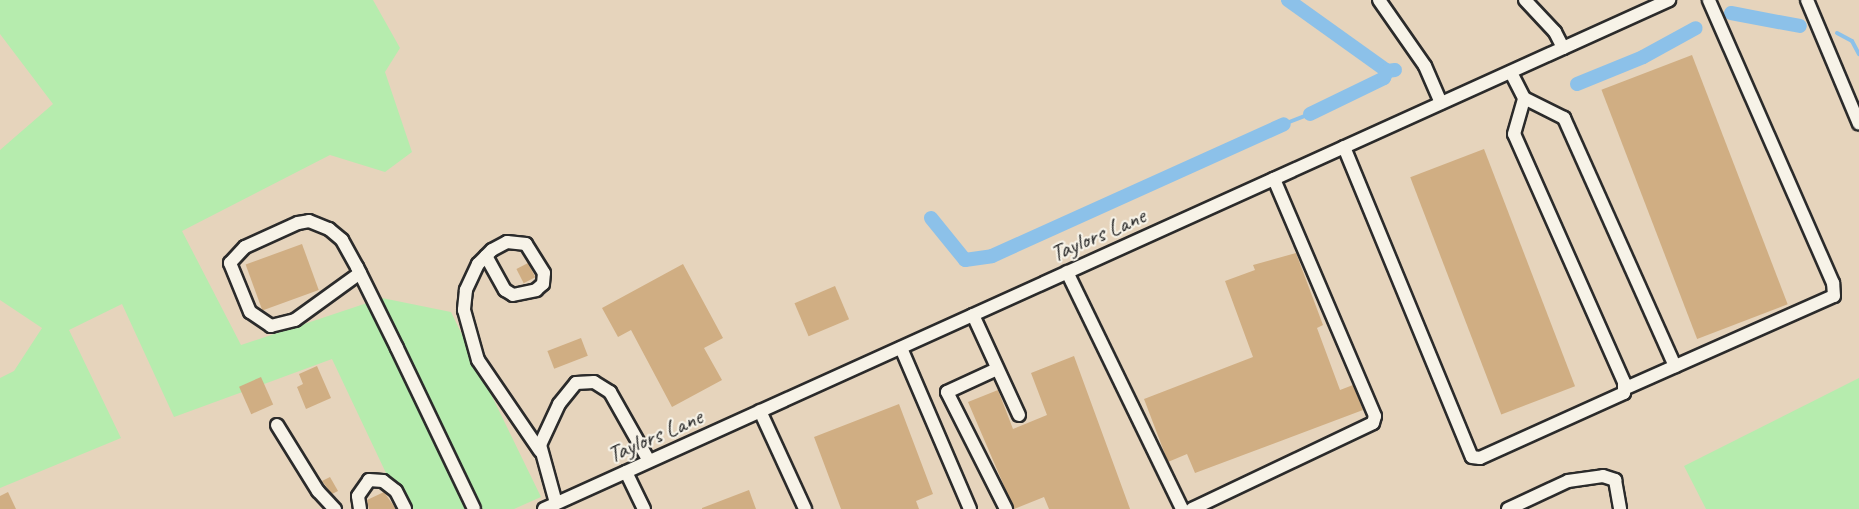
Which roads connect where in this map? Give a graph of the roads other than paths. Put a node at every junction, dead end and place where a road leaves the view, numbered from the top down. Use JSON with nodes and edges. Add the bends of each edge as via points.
{"nodes":[{"id":1,"x":1378,"y":0,"type":"edge"},
{"id":2,"x":1525,"y":0,"type":"edge"},
{"id":3,"x":1669,"y":0,"type":"edge"},
{"id":4,"x":1709,"y":0,"type":"edge"},
{"id":5,"x":1807,"y":0,"type":"edge"},
{"id":6,"x":1563,"y":48,"type":"junction"},
{"id":7,"x":1511,"y":72,"type":"junction"},
{"id":8,"x":1524,"y":98,"type":"junction"},
{"id":9,"x":1441,"y":104,"type":"junction"},
{"id":10,"x":1859,"y":124,"type":"edge"},
{"id":11,"x":1344,"y":147,"type":"junction"},
{"id":12,"x":1274,"y":179,"type":"junction"},
{"id":13,"x":486,"y":256,"type":"junction"},
{"id":14,"x":359,"y":270,"type":"junction"},
{"id":15,"x":1067,"y":272,"type":"junction"},
{"id":16,"x":973,"y":315,"type":"junction"},
{"id":17,"x":901,"y":348,"type":"junction"},
{"id":18,"x":1675,"y":366,"type":"junction"},
{"id":19,"x":997,"y":369,"type":"junction"},
{"id":20,"x":1626,"y":388,"type":"junction"},
{"id":21,"x":760,"y":411,"type":"junction"},
{"id":22,"x":1019,"y":416,"type":"dead end"},
{"id":23,"x":277,"y":424,"type":"dead end"},
{"id":24,"x":540,"y":451,"type":"junction"},
{"id":25,"x":649,"y":462,"type":"junction"},
{"id":26,"x":626,"y":472,"type":"junction"},
{"id":27,"x":556,"y":503,"type":"junction"},
{"id":28,"x":335,"y":509,"type":"edge"},
{"id":29,"x":360,"y":509,"type":"edge"},
{"id":30,"x":405,"y":509,"type":"edge"},
{"id":31,"x":474,"y":509,"type":"edge"},
{"id":32,"x":544,"y":509,"type":"edge"},
{"id":33,"x":644,"y":509,"type":"edge"},
{"id":34,"x":805,"y":509,"type":"edge"},
{"id":35,"x":970,"y":509,"type":"edge"},
{"id":36,"x":1006,"y":509,"type":"edge"},
{"id":37,"x":1182,"y":509,"type":"edge"},
{"id":38,"x":1192,"y":509,"type":"edge"},
{"id":39,"x":1508,"y":509,"type":"edge"},
{"id":40,"x":1620,"y":509,"type":"edge"}],
"edges":[{"from":1,"to":9,"type":"street","via":[[1425,66]]},
{"from":2,"to":6,"type":"street","via":[[1555,32]]},
{"from":3,"to":6,"type":"street","name":"Taylors Lane"},
{"from":4,"to":18,"type":"street","via":[[1835,289],[1834,296]]},
{"from":5,"to":10,"type":"street"},
{"from":6,"to":7,"type":"street","name":"Taylors Lane"},
{"from":7,"to":8,"type":"street"},
{"from":7,"to":9,"type":"street","name":"Taylors Lane"},
{"from":8,"to":18,"type":"street","via":[[1564,118]]},
{"from":8,"to":20,"type":"street","via":[[1514,134]]},
{"from":9,"to":11,"type":"street","name":"Taylors Lane"},
{"from":11,"to":12,"type":"street","name":"Taylors Lane"},
{"from":11,"to":20,"type":"street","via":[[1472,457],[1480,458],[1624,393]]},
{"from":12,"to":15,"type":"street","name":"Taylors Lane"},
{"from":12,"to":38,"type":"street","via":[[1375,416],[1373,423]]},
{"from":13,"to":13,"type":"street","via":[[507,242],[526,244],[543,273],[543,284],[536,290],[513,295],[505,290]]},
{"from":13,"to":24,"type":"street","via":[[466,291],[464,310],[469,337],[478,360]]},
{"from":14,"to":14,"type":"street","via":[[296,320],[271,326],[250,312],[233,274],[234,255],[309,221],[329,229],[342,240]]},
{"from":14,"to":31,"type":"street"},
{"from":15,"to":16,"type":"street","name":"Taylors Lane"},
{"from":15,"to":37,"type":"street"},
{"from":16,"to":17,"type":"street","name":"Taylors Lane"},
{"from":16,"to":19,"type":"street"},
{"from":17,"to":21,"type":"street","name":"Taylors Lane"},
{"from":17,"to":35,"type":"street"},
{"from":18,"to":20,"type":"street"},
{"from":19,"to":22,"type":"street"},
{"from":19,"to":36,"type":"street","via":[[947,392]]},
{"from":21,"to":25,"type":"street","name":"Taylors Lane"},
{"from":21,"to":34,"type":"street"},
{"from":23,"to":28,"type":"street","via":[[318,492]]},
{"from":24,"to":25,"type":"street","via":[[541,440],[568,390],[576,384],[594,382],[610,392]]},
{"from":24,"to":27,"type":"street"},
{"from":25,"to":26,"type":"street","name":"Taylors Lane"},
{"from":26,"to":27,"type":"street","name":"Taylors Lane"},
{"from":26,"to":33,"type":"street"},
{"from":27,"to":32,"type":"street","name":"Taylors Lane"},
{"from":29,"to":30,"type":"street","via":[[358,496],[369,480],[390,486]]},
{"from":39,"to":40,"type":"street","via":[[1568,481],[1603,476],[1616,480]]}]}
